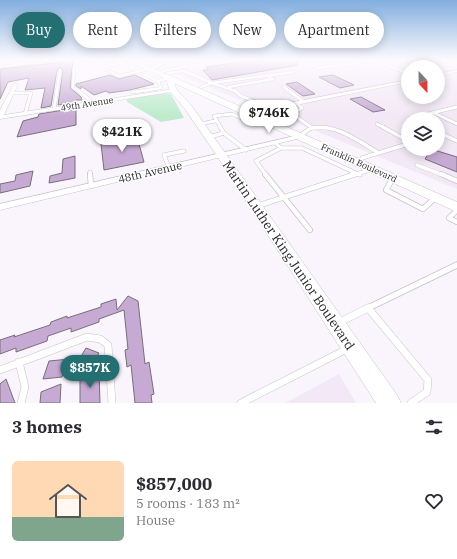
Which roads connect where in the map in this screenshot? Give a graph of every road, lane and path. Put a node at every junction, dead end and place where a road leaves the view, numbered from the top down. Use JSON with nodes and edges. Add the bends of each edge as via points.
{"nodes":[{"id":1,"x":59,"y":79,"type":"edge"},
{"id":2,"x":73,"y":79,"type":"edge"},
{"id":3,"x":156,"y":79,"type":"edge"},
{"id":4,"x":162,"y":79,"type":"edge"},
{"id":5,"x":169,"y":79,"type":"edge"},
{"id":6,"x":180,"y":79,"type":"edge"},
{"id":7,"x":194,"y":79,"type":"edge"},
{"id":8,"x":250,"y":79,"type":"edge"},
{"id":9,"x":271,"y":79,"type":"edge"},
{"id":10,"x":158,"y":82,"type":"junction"},
{"id":11,"x":401,"y":82,"type":"edge"},
{"id":12,"x":16,"y":84,"type":"dead end"},
{"id":13,"x":225,"y":87,"type":"junction"},
{"id":14,"x":284,"y":87,"type":"dead end"},
{"id":15,"x":207,"y":89,"type":"junction"},
{"id":16,"x":174,"y":91,"type":"junction"},
{"id":17,"x":132,"y":92,"type":"dead end"},
{"id":18,"x":12,"y":93,"type":"junction"},
{"id":19,"x":304,"y":102,"type":"junction"},
{"id":20,"x":94,"y":103,"type":"junction"},
{"id":21,"x":296,"y":103,"type":"junction"},
{"id":22,"x":188,"y":107,"type":"junction"},
{"id":23,"x":457,"y":107,"type":"edge"},
{"id":24,"x":270,"y":108,"type":"junction"},
{"id":25,"x":450,"y":108,"type":"junction"},
{"id":26,"x":54,"y":109,"type":"junction"},
{"id":27,"x":258,"y":111,"type":"junction"},
{"id":28,"x":457,"y":111,"type":"edge"},
{"id":29,"x":437,"y":112,"type":"edge"},
{"id":30,"x":247,"y":113,"type":"junction"},
{"id":31,"x":25,"y":114,"type":"junction"},
{"id":32,"x":0,"y":116,"type":"edge"},
{"id":33,"x":237,"y":116,"type":"junction"},
{"id":34,"x":445,"y":118,"type":"edge"},
{"id":35,"x":208,"y":122,"type":"junction"},
{"id":36,"x":251,"y":122,"type":"dead end"},
{"id":37,"x":377,"y":124,"type":"dead end"},
{"id":38,"x":457,"y":124,"type":"edge"},
{"id":39,"x":305,"y":132,"type":"junction"},
{"id":40,"x":216,"y":135,"type":"junction"},
{"id":41,"x":445,"y":135,"type":"edge"},
{"id":42,"x":401,"y":138,"type":"edge"},
{"id":43,"x":457,"y":141,"type":"edge"},
{"id":44,"x":401,"y":144,"type":"edge"},
{"id":45,"x":278,"y":145,"type":"junction"},
{"id":46,"x":246,"y":150,"type":"junction"},
{"id":47,"x":184,"y":151,"type":"dead end"},
{"id":48,"x":377,"y":152,"type":"junction"},
{"id":49,"x":222,"y":156,"type":"junction"},
{"id":50,"x":362,"y":158,"type":"junction"},
{"id":51,"x":417,"y":165,"type":"dead end"},
{"id":52,"x":169,"y":168,"type":"junction"},
{"id":53,"x":373,"y":169,"type":"junction"},
{"id":54,"x":90,"y":172,"type":"dead end"},
{"id":55,"x":360,"y":175,"type":"junction"},
{"id":56,"x":457,"y":181,"type":"edge"},
{"id":57,"x":91,"y":186,"type":"junction"},
{"id":58,"x":284,"y":198,"type":"junction"},
{"id":59,"x":457,"y":198,"type":"edge"},
{"id":60,"x":256,"y":206,"type":"junction"},
{"id":61,"x":0,"y":207,"type":"edge"},
{"id":62,"x":457,"y":207,"type":"edge"},
{"id":63,"x":457,"y":210,"type":"edge"},
{"id":64,"x":457,"y":222,"type":"edge"},
{"id":65,"x":310,"y":230,"type":"dead end"},
{"id":66,"x":457,"y":265,"type":"edge"},
{"id":67,"x":368,"y":308,"type":"junction"},
{"id":68,"x":335,"y":324,"type":"junction"},
{"id":69,"x":351,"y":347,"type":"junction"},
{"id":70,"x":19,"y":362,"type":"junction"},
{"id":71,"x":0,"y":370,"type":"edge"},
{"id":72,"x":22,"y":403,"type":"edge"},
{"id":73,"x":112,"y":403,"type":"edge"},
{"id":74,"x":241,"y":403,"type":"edge"},
{"id":75,"x":389,"y":403,"type":"edge"},
{"id":76,"x":411,"y":403,"type":"edge"}],
"edges":[{"from":1,"to":26,"type":"lane"},
{"from":2,"to":20,"type":"lane","via":[[73,87]]},
{"from":3,"to":10,"type":"lane"},
{"from":4,"to":10,"type":"lane"},
{"from":5,"to":16,"type":"main road","name":"Martin Luther King Junior Boulevard"},
{"from":6,"to":15,"type":"main road","name":"Franklin Boulevard"},
{"from":7,"to":15,"type":"lane"},
{"from":8,"to":15,"type":"lane"},
{"from":9,"to":13,"type":"lane","via":[[273,80]]},
{"from":10,"to":17,"type":"lane","via":[[161,88]]},
{"from":11,"to":19,"type":"street"},
{"from":12,"to":18,"type":"street"},
{"from":13,"to":15,"type":"lane"},
{"from":13,"to":24,"type":"lane"},
{"from":14,"to":19,"type":"lane"},
{"from":15,"to":22,"type":"main road","via":[[193,99]]},
{"from":15,"to":27,"type":"main road","name":"Franklin Boulevard"},
{"from":15,"to":30,"type":"main road","name":"Franklin Boulevard"},
{"from":16,"to":20,"type":"street","name":"49th Avenue"},
{"from":16,"to":22,"type":"main road","name":"Martin Luther King Junior Boulevard"},
{"from":18,"to":31,"type":"lane","via":[[31,93]]},
{"from":18,"to":32,"type":"street"},
{"from":19,"to":21,"type":"street"},
{"from":20,"to":26,"type":"street","name":"49th Avenue"},
{"from":21,"to":24,"type":"street"},
{"from":21,"to":39,"type":"lane","via":[[302,108],[293,114]]},
{"from":22,"to":35,"type":"main road","name":"Martin Luther King Junior Boulevard"},
{"from":23,"to":25,"type":"lane"},
{"from":24,"to":27,"type":"street"},
{"from":25,"to":28,"type":"lane"},
{"from":25,"to":29,"type":"lane"},
{"from":26,"to":31,"type":"street","name":"49th Avenue"},
{"from":27,"to":30,"type":"street"},
{"from":27,"to":39,"type":"main road","name":"Franklin Boulevard"},
{"from":30,"to":33,"type":"lane"},
{"from":30,"to":39,"type":"main road","name":"Franklin Boulevard"},
{"from":31,"to":32,"type":"street","name":"49th Avenue"},
{"from":33,"to":35,"type":"lane","via":[[214,116]]},
{"from":33,"to":36,"type":"lane"},
{"from":34,"to":38,"type":"lane"},
{"from":35,"to":40,"type":"main road","name":"Martin Luther King Junior Boulevard"},
{"from":37,"to":42,"type":"lane"},
{"from":39,"to":45,"type":"street","name":"48th Avenue"},
{"from":39,"to":48,"type":"lane","via":[[327,130],[353,137]]},
{"from":39,"to":50,"type":"main road","name":"Franklin Boulevard"},
{"from":39,"to":53,"type":"main road","name":"Franklin Boulevard"},
{"from":40,"to":46,"type":"lane"},
{"from":40,"to":49,"type":"main road","name":"Martin Luther King Junior Boulevard"},
{"from":41,"to":43,"type":"lane"},
{"from":44,"to":48,"type":"lane"},
{"from":45,"to":46,"type":"street","name":"48th Avenue"},
{"from":45,"to":55,"type":"lane","via":[[302,148]]},
{"from":45,"to":58,"type":"lane","via":[[269,156],[256,163]]},
{"from":46,"to":49,"type":"street","name":"48th Avenue"},
{"from":47,"to":52,"type":"lane","via":[[164,155]]},
{"from":48,"to":50,"type":"lane"},
{"from":49,"to":52,"type":"street","name":"48th Avenue"},
{"from":49,"to":60,"type":"main road","name":"Martin Luther King Junior Boulevard"},
{"from":50,"to":59,"type":"main road","name":"Franklin Boulevard"},
{"from":51,"to":56,"type":"lane"},
{"from":52,"to":57,"type":"street","name":"48th Avenue"},
{"from":53,"to":55,"type":"lane"},
{"from":53,"to":62,"type":"main road","name":"Franklin Boulevard"},
{"from":54,"to":57,"type":"lane"},
{"from":55,"to":58,"type":"lane"},
{"from":57,"to":61,"type":"street","name":"48th Avenue"},
{"from":58,"to":60,"type":"lane"},
{"from":58,"to":65,"type":"lane"},
{"from":60,"to":68,"type":"main road","name":"Martin Luther King Junior Boulevard"},
{"from":63,"to":64,"type":"lane","via":[[449,218]]},
{"from":66,"to":67,"type":"lane"},
{"from":67,"to":68,"type":"lane"},
{"from":67,"to":76,"type":"lane","via":[[428,380],[427,392]]},
{"from":68,"to":69,"type":"main road","name":"Martin Luther King Junior Boulevard"},
{"from":69,"to":74,"type":"lane"},
{"from":69,"to":75,"type":"main road","name":"Martin Luther King Junior Boulevard"},
{"from":70,"to":71,"type":"lane"},
{"from":70,"to":72,"type":"lane","via":[[24,387]]},
{"from":70,"to":73,"type":"lane","via":[[86,337],[100,338],[108,345]]}]}
